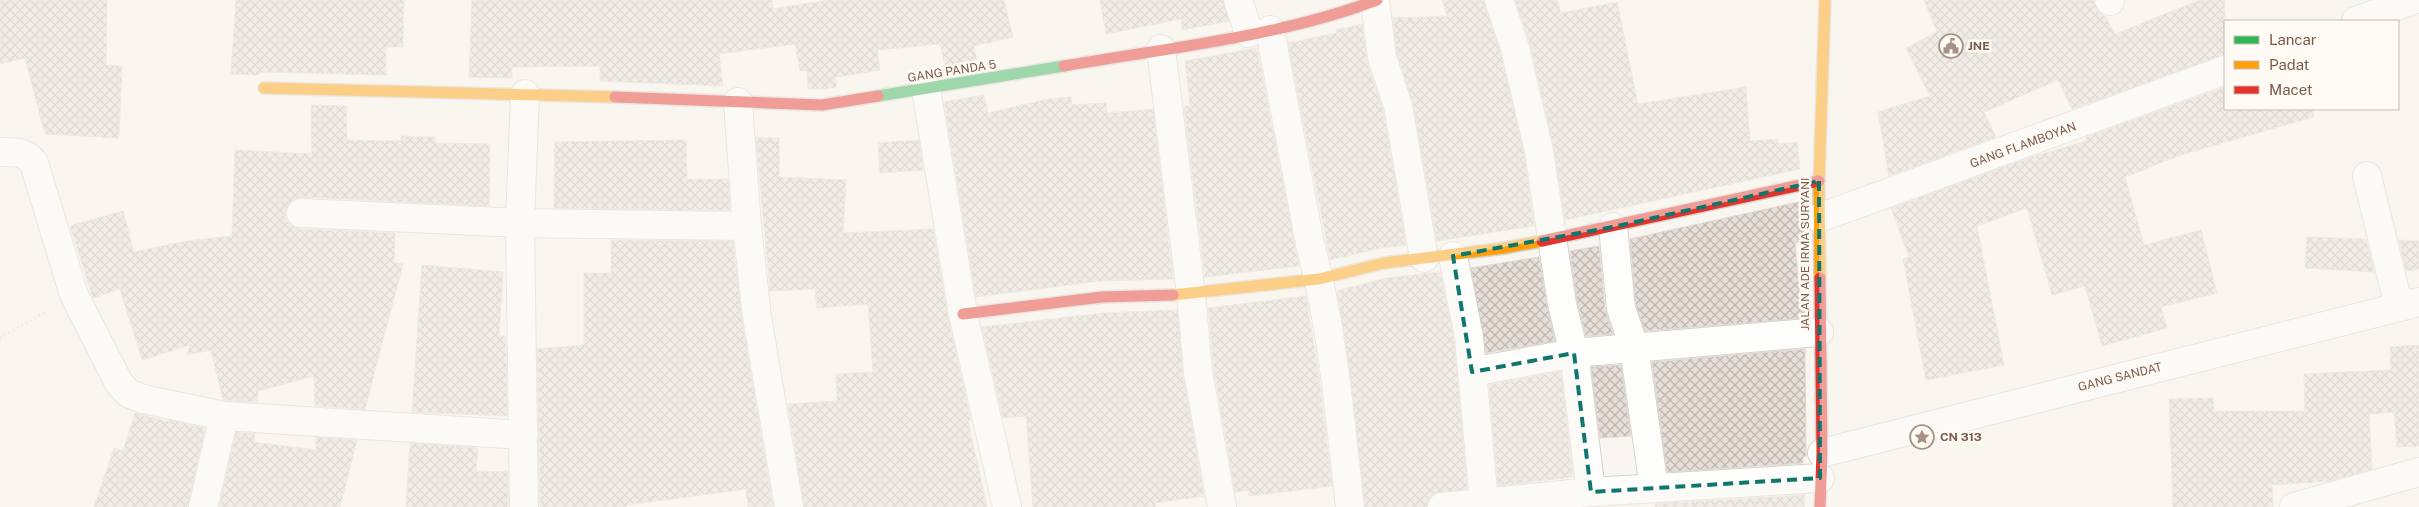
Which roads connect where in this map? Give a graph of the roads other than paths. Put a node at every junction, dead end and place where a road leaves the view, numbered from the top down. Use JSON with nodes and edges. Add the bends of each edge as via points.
{"nodes":[{"id":1,"x":1238,"y":0,"type":"edge"},
{"id":2,"x":1376,"y":0,"type":"edge"},
{"id":3,"x":1498,"y":0,"type":"edge"},
{"id":4,"x":1825,"y":0,"type":"edge"},
{"id":5,"x":2413,"y":0,"type":"edge"},
{"id":6,"x":2359,"y":20,"type":"edge"},
{"id":7,"x":1259,"y":32,"type":"junction"},
{"id":8,"x":1162,"y":49,"type":"junction"},
{"id":9,"x":2224,"y":70,"type":"edge"},
{"id":10,"x":264,"y":88,"type":"dead end"},
{"id":11,"x":926,"y":89,"type":"junction"},
{"id":12,"x":525,"y":94,"type":"junction"},
{"id":13,"x":738,"y":102,"type":"junction"},
{"id":14,"x":0,"y":152,"type":"edge"},
{"id":15,"x":2367,"y":176,"type":"dead end"},
{"id":16,"x":1819,"y":181,"type":"junction"},
{"id":17,"x":301,"y":213,"type":"dead end"},
{"id":18,"x":1819,"y":218,"type":"junction"},
{"id":19,"x":520,"y":223,"type":"junction"},
{"id":20,"x":747,"y":226,"type":"junction"},
{"id":21,"x":1614,"y":227,"type":"junction"},
{"id":22,"x":1553,"y":238,"type":"junction"},
{"id":23,"x":1453,"y":256,"type":"junction"},
{"id":24,"x":1424,"y":258,"type":"junction"},
{"id":25,"x":1320,"y":279,"type":"junction"},
{"id":26,"x":1191,"y":294,"type":"junction"},
{"id":27,"x":2409,"y":305,"type":"edge"},
{"id":28,"x":963,"y":314,"type":"junction"},
{"id":29,"x":1819,"y":332,"type":"junction"},
{"id":30,"x":1634,"y":347,"type":"junction"},
{"id":31,"x":1574,"y":353,"type":"junction"},
{"id":32,"x":1472,"y":372,"type":"junction"},
{"id":33,"x":224,"y":416,"type":"junction"},
{"id":34,"x":524,"y":435,"type":"junction"},
{"id":35,"x":1821,"y":466,"type":"junction"},
{"id":36,"x":2419,"y":472,"type":"edge"},
{"id":37,"x":1654,"y":488,"type":"junction"},
{"id":38,"x":1591,"y":492,"type":"junction"},
{"id":39,"x":1484,"y":503,"type":"junction"},
{"id":40,"x":203,"y":507,"type":"edge"},
{"id":41,"x":524,"y":507,"type":"edge"},
{"id":42,"x":789,"y":507,"type":"edge"},
{"id":43,"x":1007,"y":507,"type":"edge"},
{"id":44,"x":1222,"y":507,"type":"edge"},
{"id":45,"x":1350,"y":507,"type":"edge"},
{"id":46,"x":1442,"y":507,"type":"edge"},
{"id":47,"x":1820,"y":507,"type":"edge"},
{"id":48,"x":2294,"y":507,"type":"edge"}],
"edges":[{"from":1,"to":7,"type":"street"},
{"from":2,"to":7,"type":"street","name":"GANG PANDA 5","via":[[1334,15]]},
{"from":2,"to":24,"type":"street","via":[[1382,57],[1398,106]]},
{"from":3,"to":22,"type":"street","via":[[1515,48],[1535,133]]},
{"from":4,"to":16,"type":"street","name":"JALAN ADE IRMA SURYANI"},
{"from":5,"to":6,"type":"street"},
{"from":7,"to":8,"type":"street","name":"GANG PANDA 5"},
{"from":7,"to":25,"type":"street"},
{"from":8,"to":11,"type":"street","name":"GANG PANDA 5"},
{"from":8,"to":26,"type":"street"},
{"from":9,"to":18,"type":"street","name":"GANG FLAMBOYAN"},
{"from":10,"to":12,"type":"street","name":"GANG PANDA 5"},
{"from":11,"to":13,"type":"street","name":"GANG PANDA 5","via":[[822,104]]},
{"from":11,"to":28,"type":"street"},
{"from":12,"to":13,"type":"street","name":"GANG PANDA 5"},
{"from":12,"to":19,"type":"street"},
{"from":13,"to":20,"type":"street"},
{"from":14,"to":33,"type":"street","via":[[18,152],[29,156],[34,164],[74,295],[119,383],[128,393],[143,399]]},
{"from":15,"to":27,"type":"street"},
{"from":16,"to":18,"type":"street","name":"JALAN ADE IRMA SURYANI"},
{"from":16,"to":21,"type":"street"},
{"from":17,"to":19,"type":"street"},
{"from":18,"to":29,"type":"street","name":"JALAN ADE IRMA SURYANI"},
{"from":19,"to":20,"type":"street"},
{"from":19,"to":34,"type":"street"},
{"from":20,"to":42,"type":"street","via":[[758,326]]},
{"from":21,"to":22,"type":"street"},
{"from":21,"to":30,"type":"street","via":[[1621,308]]},
{"from":22,"to":23,"type":"street"},
{"from":22,"to":31,"type":"street","via":[[1562,304]]},
{"from":23,"to":24,"type":"street"},
{"from":23,"to":32,"type":"street"},
{"from":24,"to":25,"type":"street"},
{"from":25,"to":26,"type":"street"},
{"from":25,"to":45,"type":"street"},
{"from":26,"to":28,"type":"street","via":[[1102,297]]},
{"from":26,"to":44,"type":"street","via":[[1198,372]]},
{"from":27,"to":35,"type":"street","name":"GANG SANDAT"},
{"from":28,"to":43,"type":"street"},
{"from":29,"to":30,"type":"street"},
{"from":29,"to":35,"type":"street","name":"JALAN ADE IRMA SURYANI"},
{"from":30,"to":31,"type":"street"},
{"from":30,"to":37,"type":"street"},
{"from":31,"to":32,"type":"street"},
{"from":31,"to":38,"type":"street"},
{"from":32,"to":39,"type":"street"},
{"from":33,"to":34,"type":"street"},
{"from":33,"to":40,"type":"street"},
{"from":34,"to":41,"type":"street"},
{"from":35,"to":37,"type":"street","name":"GANG SANDAT"},
{"from":35,"to":47,"type":"street","name":"JALAN ADE IRMA SURYANI"},
{"from":36,"to":48,"type":"street"},
{"from":37,"to":38,"type":"street","name":"GANG SANDAT"},
{"from":38,"to":39,"type":"street","name":"GANG SANDAT"},
{"from":39,"to":46,"type":"street","name":"GANG SANDAT"}]}
